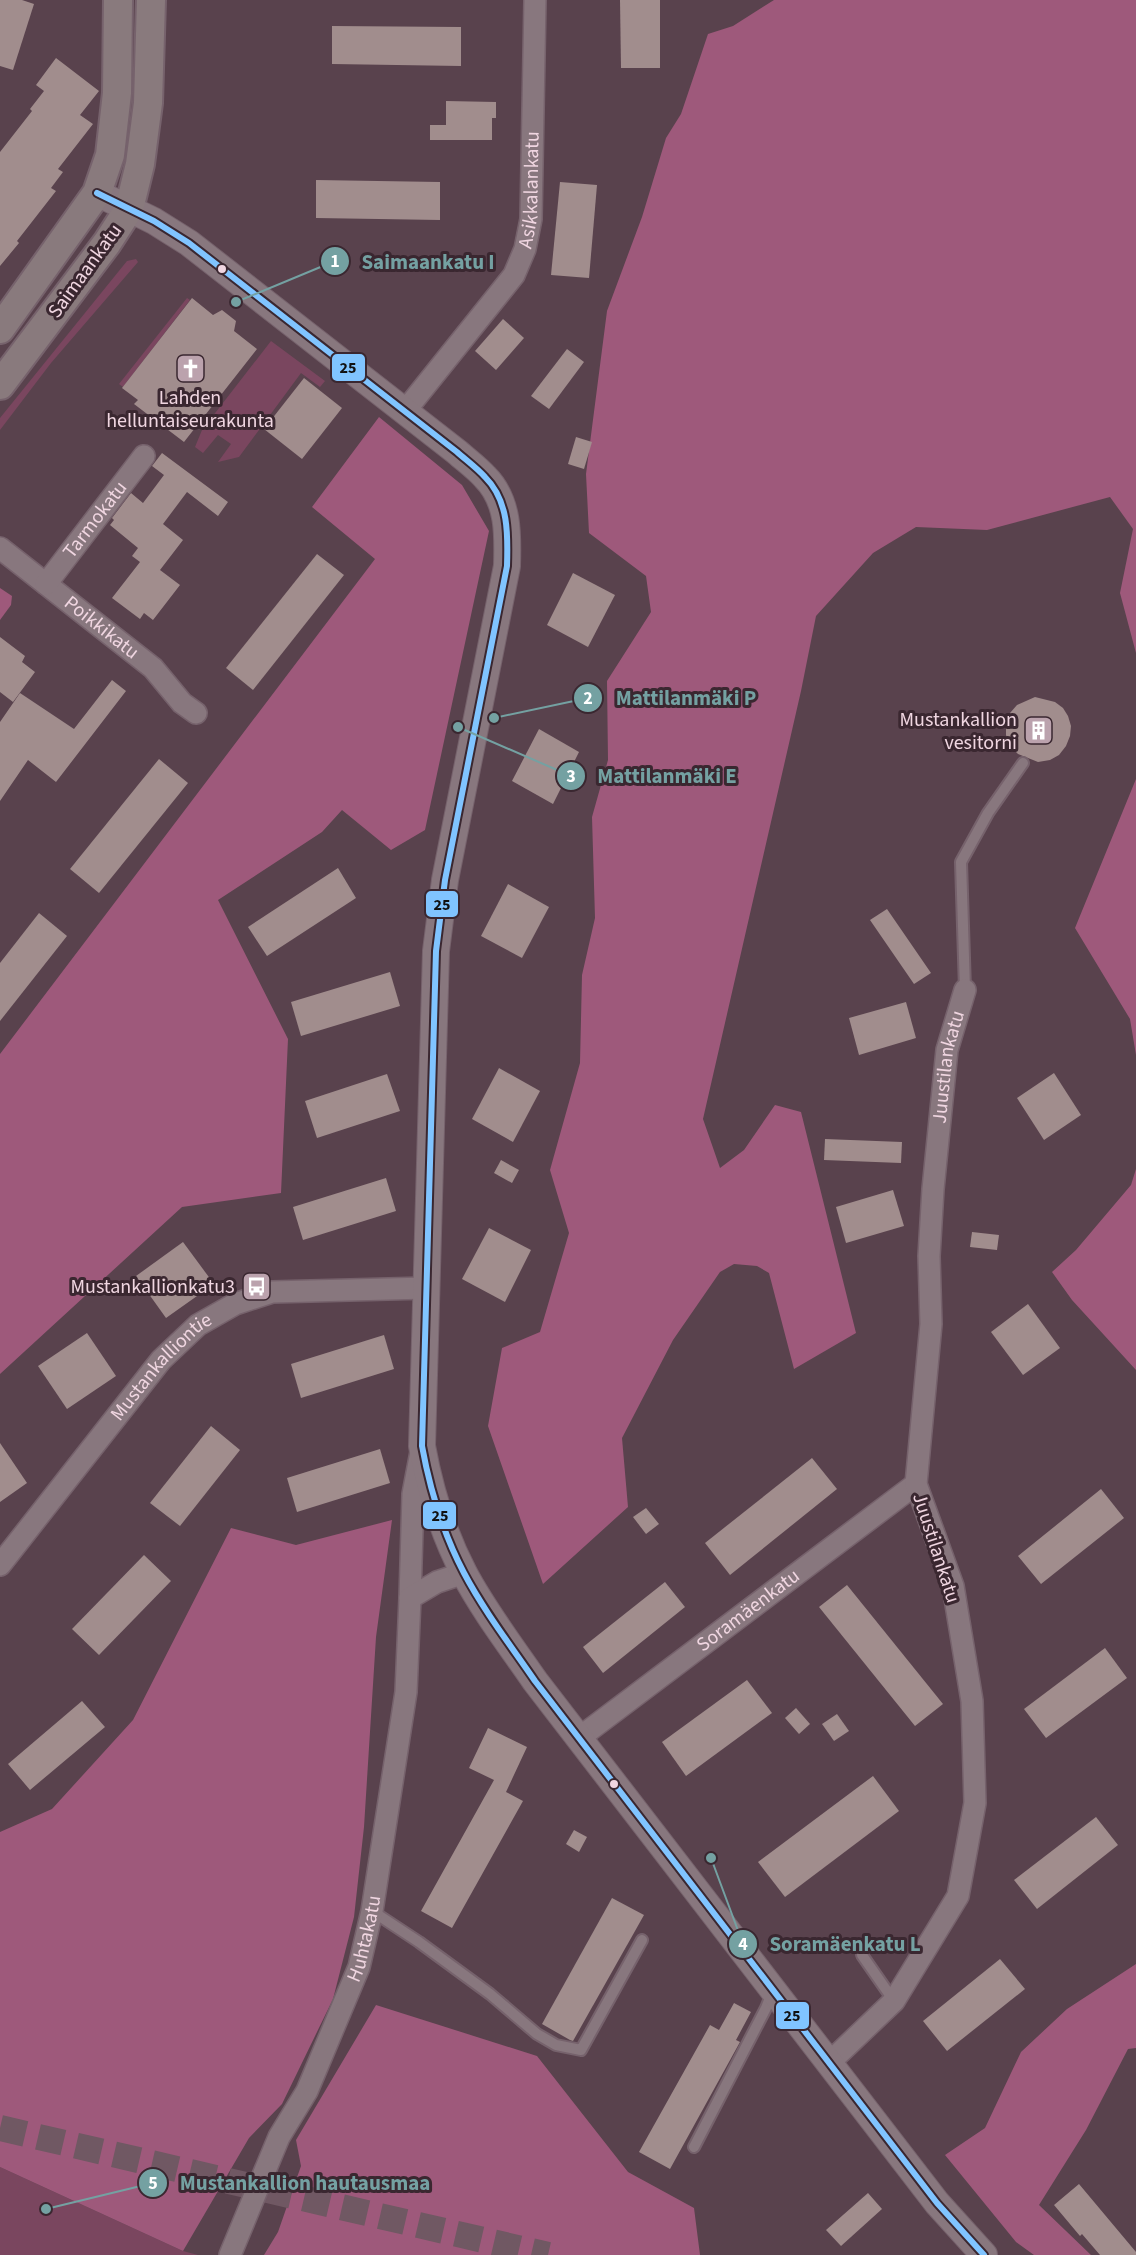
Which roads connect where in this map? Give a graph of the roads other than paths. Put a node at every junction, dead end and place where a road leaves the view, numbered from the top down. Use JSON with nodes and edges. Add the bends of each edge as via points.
{"nodes":[{"id":1,"x":118,"y":0,"type":"edge"},
{"id":2,"x":151,"y":0,"type":"edge"},
{"id":3,"x":534,"y":0,"type":"edge"},
{"id":4,"x":97,"y":194,"type":"junction"},
{"id":5,"x":129,"y":209,"type":"junction"},
{"id":6,"x":0,"y":329,"type":"edge"},
{"id":7,"x":0,"y":385,"type":"edge"},
{"id":8,"x":405,"y":411,"type":"junction"},
{"id":9,"x":144,"y":456,"type":"dead end"},
{"id":10,"x":0,"y":548,"type":"edge"},
{"id":11,"x":46,"y":584,"type":"junction"},
{"id":12,"x":196,"y":713,"type":"dead end"},
{"id":13,"x":1023,"y":763,"type":"dead end"},
{"id":14,"x":965,"y":990,"type":"joint"},
{"id":15,"x":427,"y":1288,"type":"junction"},
{"id":16,"x":422,"y":1446,"type":"junction"},
{"id":17,"x":916,"y":1484,"type":"junction"},
{"id":18,"x":0,"y":1564,"type":"edge"},
{"id":19,"x":464,"y":1573,"type":"junction"},
{"id":20,"x":410,"y":1598,"type":"junction"},
{"id":21,"x":579,"y":1738,"type":"junction"},
{"id":22,"x":372,"y":1911,"type":"junction"},
{"id":23,"x":642,"y":1940,"type":"dead end"},
{"id":24,"x":862,"y":1955,"type":"dead end"},
{"id":25,"x":773,"y":1990,"type":"junction"},
{"id":26,"x":894,"y":2001,"type":"junction"},
{"id":27,"x":830,"y":2062,"type":"junction"},
{"id":28,"x":694,"y":2147,"type":"dead end"},
{"id":29,"x":230,"y":2255,"type":"edge"},
{"id":30,"x":984,"y":2255,"type":"edge"}],
"edges":[{"from":1,"to":4,"type":"main road","name":"Saimaankatu","via":[[117,93],[110,156]]},
{"from":2,"to":5,"type":"main road","name":"Saimaankatu","via":[[148,103]]},
{"from":3,"to":8,"type":"street","name":"Asikkalankatu","via":[[531,219],[525,249],[513,275]]},
{"from":4,"to":5,"type":"street"},
{"from":4,"to":6,"type":"main road","name":"Saimaankatu"},
{"from":5,"to":7,"type":"main road","name":"Saimaankatu"},
{"from":5,"to":8,"type":"street","via":[[189,243]]},
{"from":8,"to":15,"type":"street","via":[[487,478],[502,504],[509,531],[507,566],[445,880],[436,951]]},
{"from":9,"to":11,"type":"street","name":"Tarmokatu"},
{"from":10,"to":11,"type":"street","name":"Poikkikatu"},
{"from":11,"to":12,"type":"street","name":"Poikkikatu","via":[[153,668],[182,703]]},
{"from":13,"to":14,"type":"lane","via":[[988,813],[961,862]]},
{"from":14,"to":17,"type":"street","name":"Juustilankatu","via":[[947,1050],[933,1189],[929,1256],[931,1324]]},
{"from":15,"to":16,"type":"street"},
{"from":15,"to":18,"type":"street","name":"Mustankalliontie","via":[[272,1292],[235,1304],[198,1325],[160,1360]]},
{"from":16,"to":19,"type":"street","via":[[428,1479]]},
{"from":16,"to":20,"type":"street","name":"Huhtakatu","via":[[413,1494]]},
{"from":17,"to":21,"type":"street","name":"Soramäenkatu"},
{"from":17,"to":26,"type":"street","name":"Juustilankatu","via":[[952,1586],[972,1701],[975,1803],[958,1896]]},
{"from":19,"to":20,"type":"street","via":[[437,1582]]},
{"from":19,"to":21,"type":"street","via":[[535,1681]]},
{"from":20,"to":22,"type":"street","name":"Huhtakatu","via":[[406,1692]]},
{"from":21,"to":25,"type":"street"},
{"from":22,"to":23,"type":"lane","via":[[490,1994],[537,2034],[556,2045],[581,2050]]},
{"from":22,"to":29,"type":"street","name":"Huhtakatu","via":[[348,1997],[306,2091],[279,2138]]},
{"from":24,"to":26,"type":"lane"},
{"from":25,"to":27,"type":"street"},
{"from":25,"to":28,"type":"lane"},
{"from":26,"to":27,"type":"street","name":"Juustilankatu"},
{"from":27,"to":30,"type":"street","via":[[937,2203]]}]}
